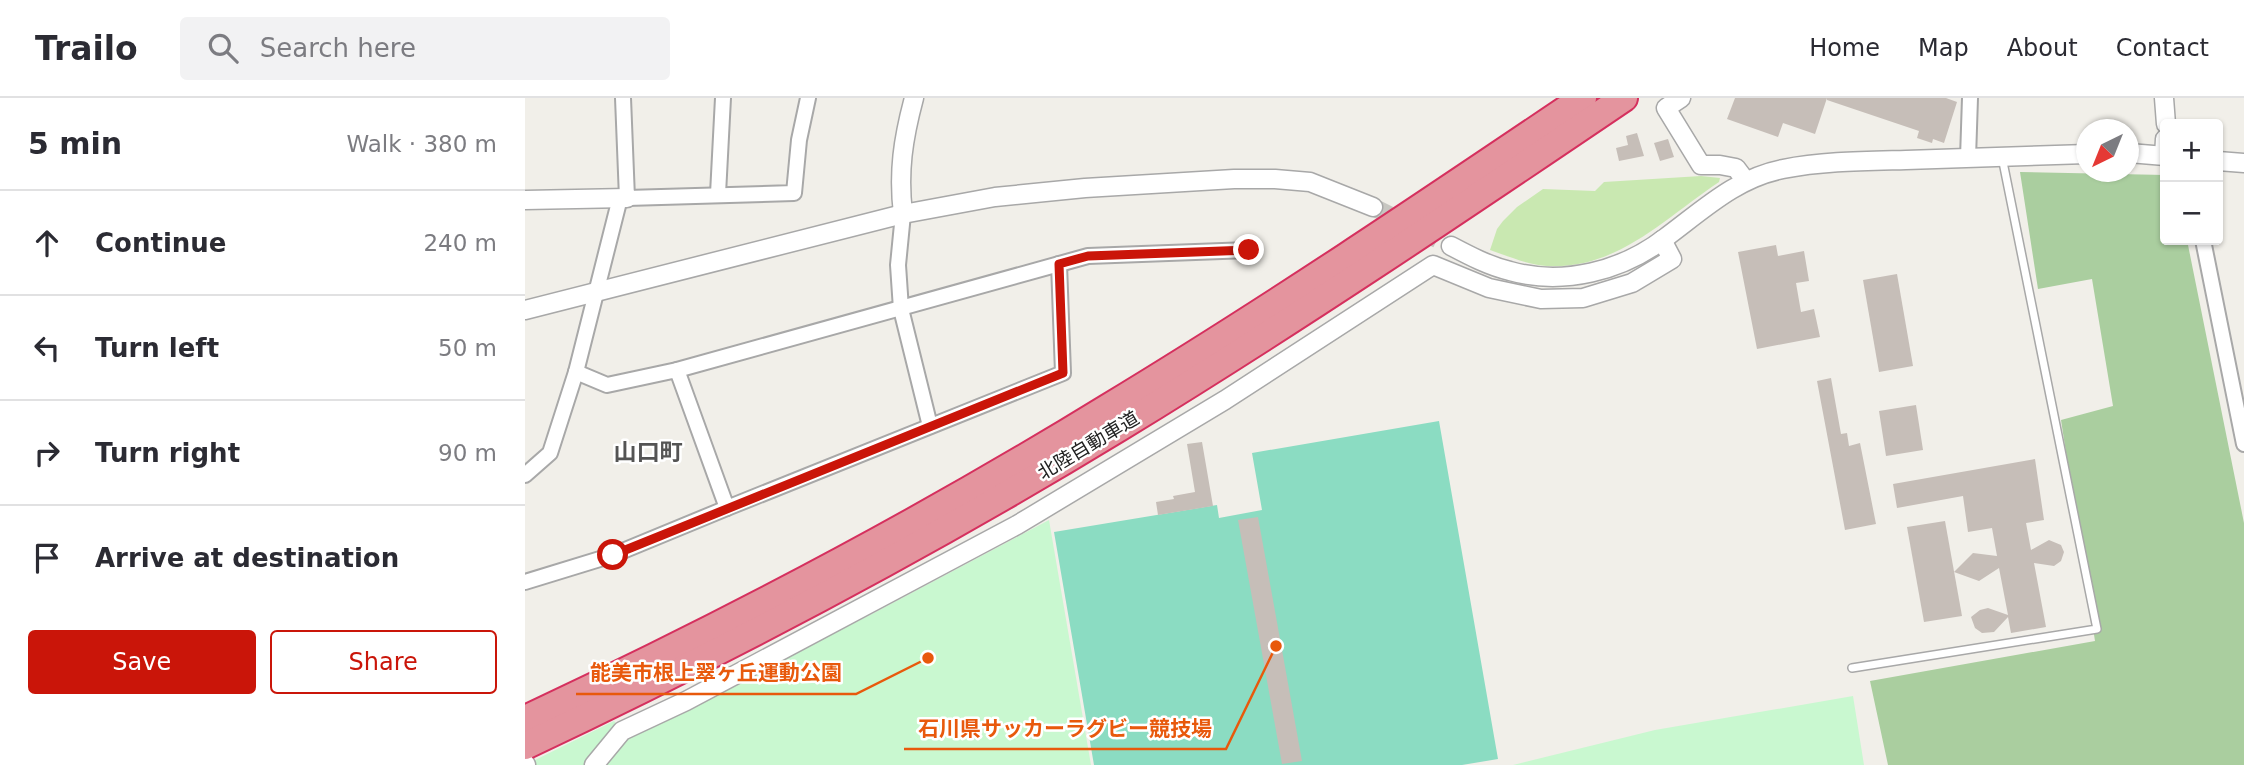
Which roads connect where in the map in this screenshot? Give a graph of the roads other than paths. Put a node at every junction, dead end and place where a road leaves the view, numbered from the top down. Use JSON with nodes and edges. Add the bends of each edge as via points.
{"nodes":[{"id":1,"x":624,"y":98,"type":"edge"},
{"id":2,"x":723,"y":98,"type":"edge"},
{"id":3,"x":808,"y":98,"type":"edge"},
{"id":4,"x":914,"y":98,"type":"edge"},
{"id":5,"x":1583,"y":98,"type":"edge"},
{"id":6,"x":1624,"y":98,"type":"edge"},
{"id":7,"x":1681,"y":98,"type":"edge"},
{"id":8,"x":1970,"y":98,"type":"edge"},
{"id":9,"x":2164,"y":98,"type":"edge"},
{"id":10,"x":2166,"y":119,"type":"edge"},
{"id":11,"x":2076,"y":154,"type":"edge"},
{"id":12,"x":2139,"y":154,"type":"edge"},
{"id":13,"x":2160,"y":156,"type":"edge"},
{"id":14,"x":2001,"y":157,"type":"junction"},
{"id":15,"x":1968,"y":158,"type":"junction"},
{"id":16,"x":2223,"y":161,"type":"edge"},
{"id":17,"x":2244,"y":163,"type":"edge"},
{"id":18,"x":1745,"y":180,"type":"junction"},
{"id":19,"x":719,"y":194,"type":"junction"},
{"id":20,"x":623,"y":198,"type":"junction"},
{"id":21,"x":525,"y":200,"type":"edge"},
{"id":22,"x":1373,"y":207,"type":"tunnel mouth"},
{"id":23,"x":903,"y":214,"type":"junction"},
{"id":24,"x":1663,"y":240,"type":"junction"},
{"id":25,"x":2204,"y":245,"type":"edge"},
{"id":26,"x":1451,"y":246,"type":"tunnel mouth"},
{"id":27,"x":1249,"y":250,"type":"dead end"},
{"id":28,"x":1059,"y":264,"type":"junction"},
{"id":29,"x":597,"y":292,"type":"junction"},
{"id":30,"x":901,"y":309,"type":"junction"},
{"id":31,"x":525,"y":310,"type":"edge"},
{"id":32,"x":677,"y":370,"type":"junction"},
{"id":33,"x":576,"y":372,"type":"junction"},
{"id":34,"x":930,"y":426,"type":"junction"},
{"id":35,"x":2244,"y":444,"type":"edge"},
{"id":36,"x":525,"y":475,"type":"edge"},
{"id":37,"x":727,"y":508,"type":"junction"},
{"id":38,"x":525,"y":582,"type":"edge"},
{"id":39,"x":1852,"y":668,"type":"dead end"},
{"id":40,"x":525,"y":719,"type":"edge"},
{"id":41,"x":525,"y":746,"type":"edge"},
{"id":42,"x":594,"y":765,"type":"edge"}],
"edges":[{"from":1,"to":20,"type":"street"},
{"from":2,"to":19,"type":"street"},
{"from":3,"to":19,"type":"street","via":[[794,192]]},
{"from":4,"to":23,"type":"street","via":[[900,183]]},
{"from":5,"to":40,"type":"highway","name":"北陸自動車道","via":[[1374,239],[1106,409],[851,554]]},
{"from":6,"to":41,"type":"highway","name":"北陸自動車道","via":[[1388,258],[1117,429],[851,581]]},
{"from":7,"to":18,"type":"street","via":[[1666,108],[1701,165],[1736,168]]},
{"from":8,"to":15,"type":"street"},
{"from":9,"to":10,"type":"street"},
{"from":11,"to":14,"type":"street"},
{"from":12,"to":13,"type":"street"},
{"from":14,"to":15,"type":"street"},
{"from":14,"to":39,"type":"lane","via":[[2097,629]]},
{"from":15,"to":18,"type":"street","via":[[1816,164]]},
{"from":16,"to":17,"type":"street"},
{"from":18,"to":24,"type":"street"},
{"from":19,"to":20,"type":"street"},
{"from":20,"to":21,"type":"street"},
{"from":20,"to":29,"type":"street"},
{"from":22,"to":23,"type":"street","via":[[1310,182],[1234,179],[1008,196]]},
{"from":23,"to":29,"type":"street"},
{"from":23,"to":30,"type":"street","via":[[898,265]]},
{"from":24,"to":26,"type":"street","via":[[1621,263],[1567,277],[1510,272]]},
{"from":24,"to":42,"type":"street","via":[[1672,260],[1632,283],[1583,298],[1541,299],[1489,288],[1433,265],[1225,400],[1017,525],[622,731]]},
{"from":25,"to":35,"type":"street"},
{"from":27,"to":28,"type":"street","via":[[1088,256]]},
{"from":28,"to":30,"type":"street"},
{"from":28,"to":34,"type":"street","via":[[1063,373]]},
{"from":29,"to":31,"type":"street"},
{"from":29,"to":33,"type":"street"},
{"from":30,"to":32,"type":"street"},
{"from":30,"to":34,"type":"street"},
{"from":32,"to":33,"type":"street","via":[[607,385]]},
{"from":32,"to":37,"type":"street"},
{"from":33,"to":36,"type":"street","via":[[550,453]]},
{"from":34,"to":37,"type":"street"},
{"from":37,"to":38,"type":"street","via":[[613,555]]}]}
